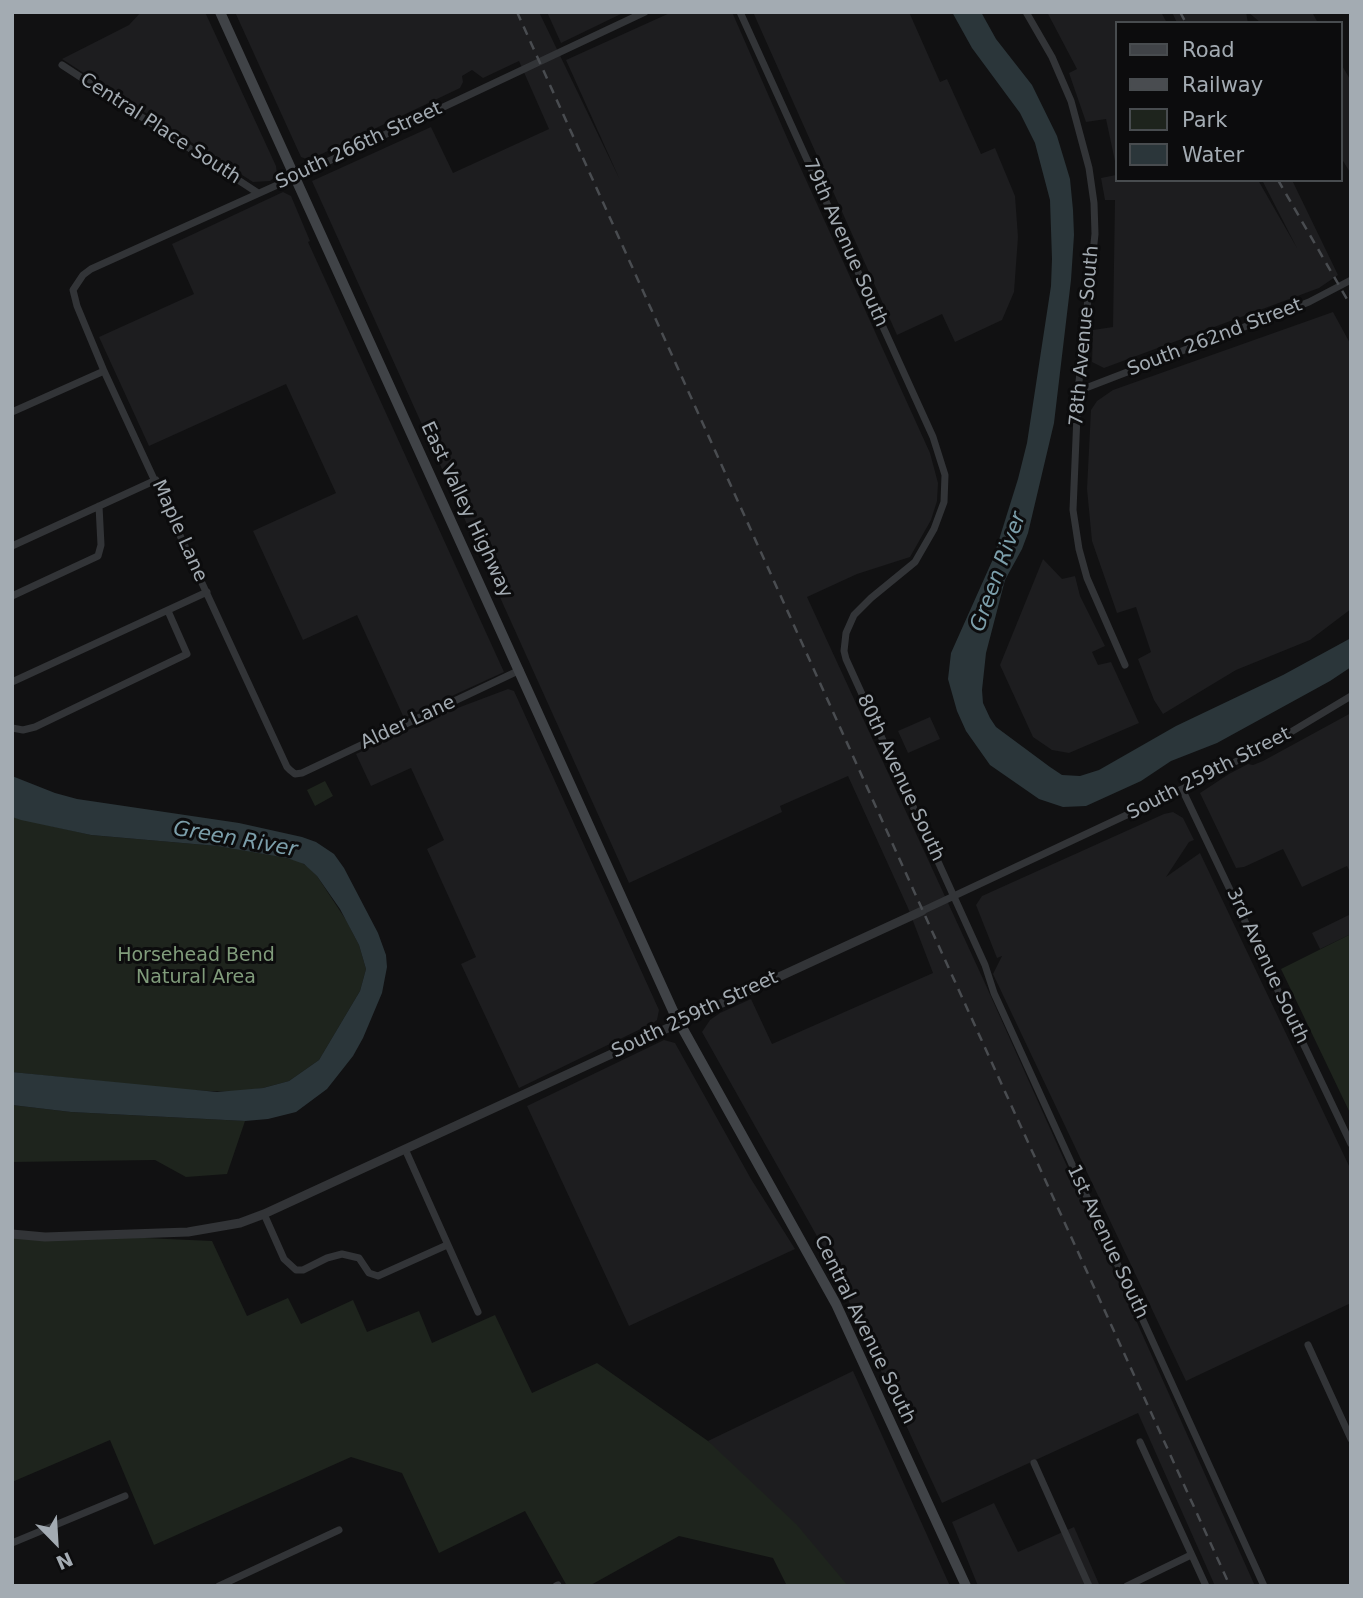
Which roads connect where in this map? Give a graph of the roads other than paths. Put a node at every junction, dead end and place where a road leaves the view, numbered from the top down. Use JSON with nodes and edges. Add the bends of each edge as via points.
{"nodes":[{"id":1,"x":220,"y":12,"type":"edge"},
{"id":2,"x":645,"y":12,"type":"edge"},
{"id":3,"x":740,"y":12,"type":"edge"},
{"id":4,"x":1026,"y":12,"type":"edge"},
{"id":5,"x":61,"y":65,"type":"dead end"},
{"id":6,"x":295,"y":177,"type":"junction"},
{"id":7,"x":258,"y":192,"type":"junction"},
{"id":8,"x":1351,"y":280,"type":"edge"},
{"id":9,"x":76,"y":283,"type":"joint"},
{"id":10,"x":104,"y":371,"type":"junction"},
{"id":11,"x":1078,"y":391,"type":"junction"},
{"id":12,"x":12,"y":412,"type":"edge"},
{"id":13,"x":156,"y":480,"type":"junction"},
{"id":14,"x":99,"y":506,"type":"junction"},
{"id":15,"x":12,"y":547,"type":"edge"},
{"id":16,"x":207,"y":592,"type":"junction"},
{"id":17,"x":12,"y":596,"type":"edge"},
{"id":18,"x":168,"y":611,"type":"junction"},
{"id":19,"x":846,"y":659,"type":"joint"},
{"id":20,"x":1125,"y":665,"type":"dead end"},
{"id":21,"x":520,"y":670,"type":"junction"},
{"id":22,"x":12,"y":682,"type":"edge"},
{"id":23,"x":1351,"y":696,"type":"edge"},
{"id":24,"x":12,"y":728,"type":"edge"},
{"id":25,"x":295,"y":774,"type":"joint"},
{"id":26,"x":1182,"y":789,"type":"junction"},
{"id":27,"x":954,"y":896,"type":"junction"},
{"id":28,"x":922,"y":911,"type":"joint"},
{"id":29,"x":679,"y":1023,"type":"junction"},
{"id":30,"x":1351,"y":1144,"type":"edge"},
{"id":31,"x":405,"y":1149,"type":"junction"},
{"id":32,"x":264,"y":1214,"type":"junction"},
{"id":33,"x":12,"y":1234,"type":"edge"},
{"id":34,"x":447,"y":1245,"type":"junction"},
{"id":35,"x":478,"y":1312,"type":"dead end"},
{"id":36,"x":1308,"y":1345,"type":"dead end"},
{"id":37,"x":1351,"y":1439,"type":"edge"},
{"id":38,"x":1140,"y":1442,"type":"dead end"},
{"id":39,"x":1034,"y":1463,"type":"dead end"},
{"id":40,"x":125,"y":1496,"type":"dead end"},
{"id":41,"x":339,"y":1530,"type":"dead end"},
{"id":42,"x":12,"y":1543,"type":"edge"},
{"id":43,"x":1191,"y":1555,"type":"junction"},
{"id":44,"x":219,"y":1586,"type":"edge"},
{"id":45,"x":966,"y":1586,"type":"edge"},
{"id":46,"x":1089,"y":1586,"type":"edge"},
{"id":47,"x":1127,"y":1586,"type":"edge"},
{"id":48,"x":1206,"y":1586,"type":"edge"},
{"id":49,"x":1264,"y":1586,"type":"edge"}],
"edges":[{"from":1,"to":6,"type":"main road","name":"East Valley Highway"},
{"from":2,"to":6,"type":"street","name":"South 266th Street"},
{"from":3,"to":19,"type":"street","name":"79th Avenue South","via":[[933,437],[945,475],[944,502],[934,529],[915,562],[854,615],[846,634]]},
{"from":4,"to":11,"type":"street","name":"78th Avenue South","via":[[1071,101],[1094,203]]},
{"from":5,"to":7,"type":"street","name":"Central Place South"},
{"from":6,"to":7,"type":"street","name":"South 266th Street"},
{"from":6,"to":21,"type":"main road","name":"East Valley Highway"},
{"from":7,"to":9,"type":"street","name":"South 266th Street","via":[[91,270]]},
{"from":8,"to":11,"type":"street","name":"South 262nd Street","via":[[1309,302]]},
{"from":9,"to":10,"type":"street","name":"Maple Lane","via":[[77,304]]},
{"from":10,"to":12,"type":"street"},
{"from":10,"to":13,"type":"street","name":"Maple Lane"},
{"from":11,"to":20,"type":"street","name":"78th Avenue South","via":[[1073,493],[1079,548],[1087,578]]},
{"from":13,"to":14,"type":"street"},
{"from":13,"to":16,"type":"street","name":"Maple Lane"},
{"from":14,"to":15,"type":"street"},
{"from":14,"to":17,"type":"street","via":[[98,556]]},
{"from":16,"to":18,"type":"street"},
{"from":16,"to":25,"type":"street","name":"Maple Lane","via":[[287,767]]},
{"from":18,"to":22,"type":"street"},
{"from":18,"to":24,"type":"street","via":[[187,654],[35,727]]},
{"from":19,"to":27,"type":"street","name":"80th Avenue South"},
{"from":21,"to":25,"type":"street","name":"Alder Lane"},
{"from":21,"to":29,"type":"main road","name":"East Valley Highway"},
{"from":23,"to":26,"type":"street","name":"South 259th Street"},
{"from":26,"to":27,"type":"street","name":"South 259th Street"},
{"from":26,"to":30,"type":"street","name":"3rd Avenue South"},
{"from":27,"to":28,"type":"street","name":"South 259th Street"},
{"from":27,"to":49,"type":"street","name":"1st Avenue South"},
{"from":28,"to":29,"type":"street","name":"South 259th Street"},
{"from":29,"to":31,"type":"street","name":"South 259th Street"},
{"from":29,"to":45,"type":"main road","name":"Central Avenue South","via":[[836,1304]]},
{"from":31,"to":32,"type":"street","name":"South 259th Street"},
{"from":31,"to":34,"type":"street"},
{"from":32,"to":33,"type":"street","name":"South 259th Street","via":[[188,1232]]},
{"from":32,"to":34,"type":"street","via":[[286,1263],[296,1270],[342,1254],[359,1258],[369,1273],[378,1276]]},
{"from":34,"to":35,"type":"street"},
{"from":36,"to":37,"type":"street"},
{"from":38,"to":43,"type":"street"},
{"from":39,"to":46,"type":"street"},
{"from":40,"to":42,"type":"street"},
{"from":41,"to":44,"type":"street"},
{"from":43,"to":47,"type":"street"},
{"from":43,"to":48,"type":"street"}]}
